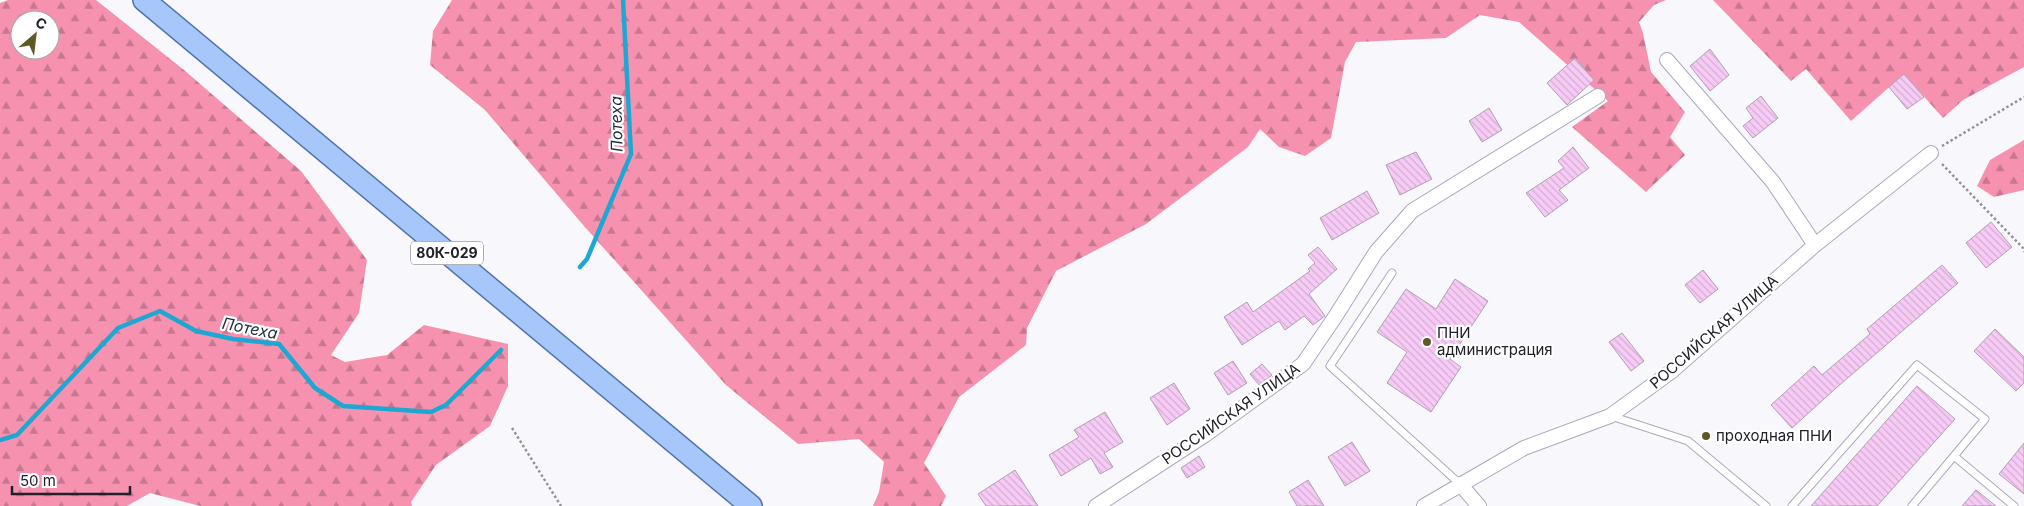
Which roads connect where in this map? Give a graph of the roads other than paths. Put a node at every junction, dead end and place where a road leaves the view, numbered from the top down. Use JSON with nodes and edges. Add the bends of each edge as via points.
{"nodes":[{"id":1,"x":144,"y":0,"type":"edge"},
{"id":2,"x":1667,"y":60,"type":"dead end"},
{"id":3,"x":1598,"y":96,"type":"dead end"},
{"id":4,"x":1931,"y":152,"type":"road end"},
{"id":5,"x":1815,"y":245,"type":"junction"},
{"id":6,"x":1392,"y":273,"type":"dead end"},
{"id":7,"x":1610,"y":416,"type":"junction"},
{"id":8,"x":1954,"y":456,"type":"junction"},
{"id":9,"x":1460,"y":484,"type":"junction"},
{"id":10,"x":751,"y":506,"type":"edge"},
{"id":11,"x":1096,"y":506,"type":"edge"},
{"id":12,"x":1424,"y":506,"type":"edge"},
{"id":13,"x":1479,"y":506,"type":"edge"},
{"id":14,"x":1766,"y":506,"type":"edge"},
{"id":15,"x":1792,"y":506,"type":"edge"},
{"id":16,"x":1912,"y":506,"type":"edge"},
{"id":17,"x":2014,"y":506,"type":"edge"}],
"edges":[{"from":1,"to":10,"type":"main road","number":"80К-029"},
{"from":2,"to":5,"type":"street","via":[[1773,182]]},
{"from":3,"to":11,"type":"street","name":"РОССИЙСКАЯ УЛИЦА","via":[[1412,211],[1376,252],[1303,364],[1205,435]]},
{"from":4,"to":5,"type":"street","name":"РОССИЙСКАЯ УЛИЦА"},
{"from":5,"to":7,"type":"street","name":"РОССИЙСКАЯ УЛИЦА","via":[[1672,372]]},
{"from":6,"to":9,"type":"lane","via":[[1330,366]]},
{"from":7,"to":9,"type":"street","name":"РОССИЙСКАЯ УЛИЦА","via":[[1524,448]]},
{"from":7,"to":14,"type":"lane","via":[[1688,440]]},
{"from":8,"to":15,"type":"lane","via":[[1984,419],[1916,365]]},
{"from":8,"to":16,"type":"lane"},
{"from":8,"to":17,"type":"lane"},
{"from":9,"to":12,"type":"street","name":"РОССИЙСКАЯ УЛИЦА"},
{"from":9,"to":13,"type":"street"}]}
